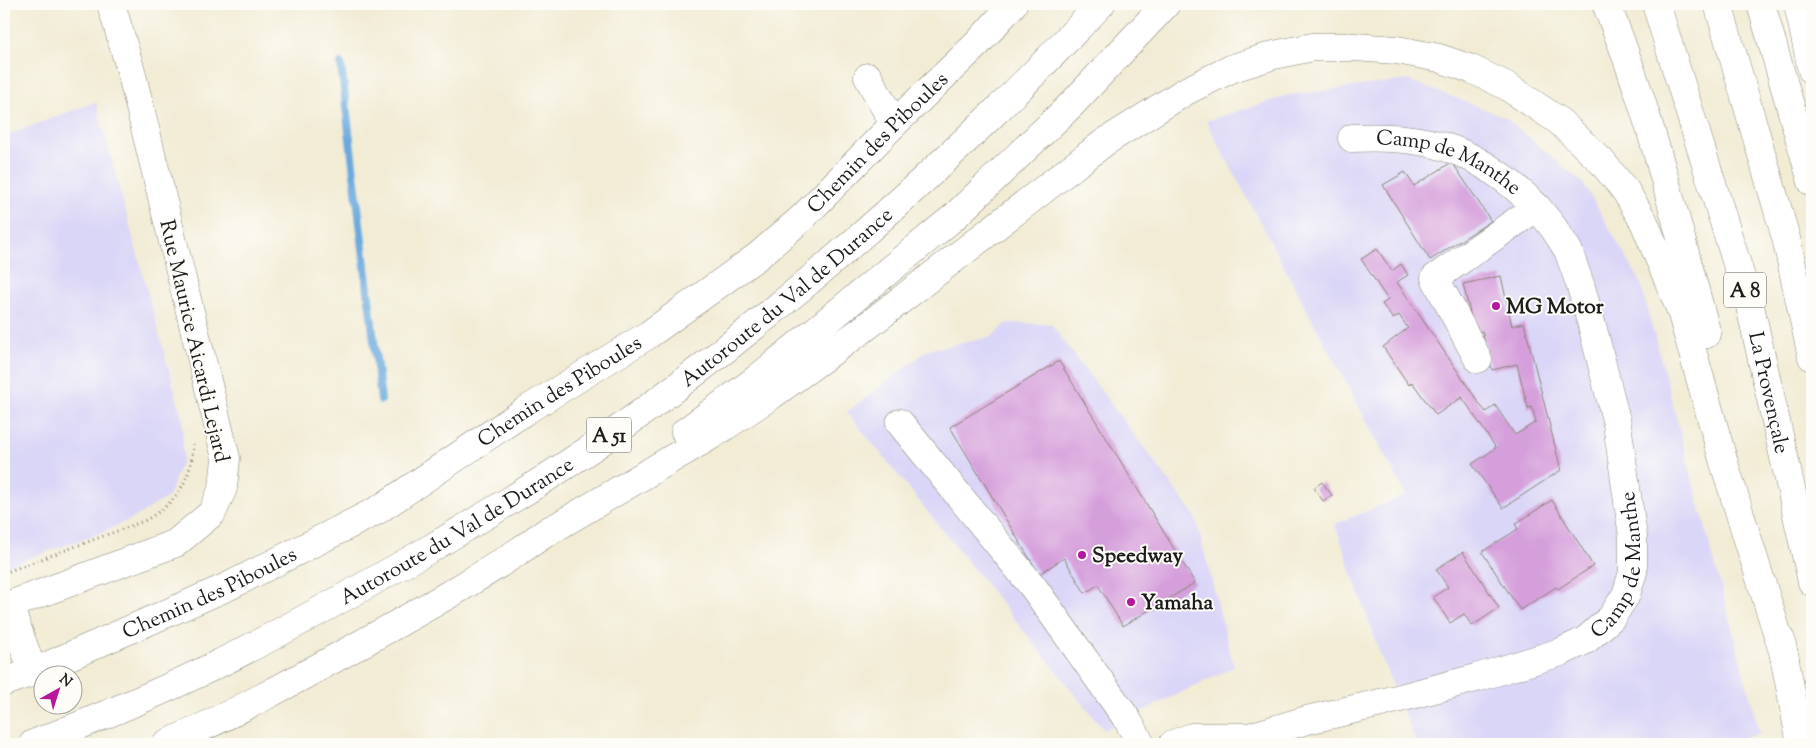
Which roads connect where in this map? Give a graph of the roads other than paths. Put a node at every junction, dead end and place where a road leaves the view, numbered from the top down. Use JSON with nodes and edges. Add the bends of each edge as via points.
{"nodes":[{"id":1,"x":111,"y":4,"type":"edge"},
{"id":2,"x":1013,"y":4,"type":"edge"},
{"id":3,"x":1101,"y":4,"type":"edge"},
{"id":4,"x":1166,"y":4,"type":"edge"},
{"id":5,"x":1606,"y":4,"type":"edge"},
{"id":6,"x":1656,"y":4,"type":"edge"},
{"id":7,"x":1718,"y":4,"type":"edge"},
{"id":8,"x":1761,"y":4,"type":"edge"},
{"id":9,"x":1798,"y":4,"type":"edge"},
{"id":10,"x":1812,"y":70,"type":"edge"},
{"id":11,"x":868,"y":77,"type":"dead end"},
{"id":12,"x":894,"y":124,"type":"junction"},
{"id":13,"x":1352,"y":138,"type":"dead end"},
{"id":14,"x":1812,"y":182,"type":"edge"},
{"id":15,"x":1537,"y":207,"type":"junction"},
{"id":16,"x":1812,"y":357,"type":"edge"},
{"id":17,"x":1478,"y":359,"type":"dead end"},
{"id":18,"x":900,"y":424,"type":"dead end"},
{"id":19,"x":536,"y":540,"type":"junction"},
{"id":20,"x":1812,"y":582,"type":"edge"},
{"id":21,"x":6,"y":606,"type":"edge"},
{"id":22,"x":1785,"y":658,"type":"junction"},
{"id":23,"x":46,"y":666,"type":"edge"},
{"id":24,"x":32,"y":672,"type":"joint"},
{"id":25,"x":4,"y":682,"type":"edge"},
{"id":26,"x":1249,"y":741,"type":"edge"},
{"id":27,"x":33,"y":744,"type":"edge"},
{"id":28,"x":166,"y":744,"type":"edge"},
{"id":29,"x":1142,"y":744,"type":"edge"},
{"id":30,"x":1174,"y":744,"type":"edge"},
{"id":31,"x":1801,"y":744,"type":"edge"}],
"edges":[{"from":1,"to":21,"type":"main road","name":"Rue Maurice Aicardi Lejard","via":[[131,71],[226,458],[223,488],[212,513],[176,543]]},
{"from":2,"to":12,"type":"main road","name":"Chemin des Piboules"},
{"from":3,"to":27,"type":"main road","name":"Autoroute du Val de Durance","number":"A 51","via":[[997,111],[887,214],[768,315],[643,411],[514,499],[291,627],[114,712]]},
{"from":4,"to":19,"type":"main road","name":"Autoroute du Val de Durance","number":"A 51","via":[[1072,104],[954,217],[754,382]]},
{"from":5,"to":22,"type":"main road","via":[[1661,169],[1742,458]]},
{"from":6,"to":20,"type":"main road","name":"La Provençale","number":"A 8","via":[[1750,306]]},
{"from":7,"to":16,"type":"main road","number":"A 8","via":[[1786,238]]},
{"from":8,"to":14,"type":"main road"},
{"from":9,"to":10,"type":"main road"},
{"from":11,"to":12,"type":"main road"},
{"from":12,"to":23,"type":"main road","name":"Chemin des Piboules","via":[[802,218],[758,256],[648,335],[525,411],[378,510],[229,586]]},
{"from":13,"to":15,"type":"main road","name":"Camp de Manthe","via":[[1382,136],[1448,146],[1491,168],[1515,185]]},
{"from":15,"to":17,"type":"main road","name":"Camp de Manthe","via":[[1434,278]]},
{"from":15,"to":26,"type":"main road","name":"Camp de Manthe","via":[[1568,250],[1593,329],[1617,424],[1633,537],[1633,572],[1626,595],[1612,618],[1586,640],[1561,652],[1476,678],[1307,720]]},
{"from":18,"to":29,"type":"main road","via":[[1034,588]]},
{"from":19,"to":22,"type":"main road","via":[[712,435],[764,400],[862,330],[1105,142],[1186,91],[1233,68],[1313,47],[1397,50],[1439,58],[1505,85],[1559,121],[1601,161],[1625,190],[1644,222],[1681,311]]},
{"from":19,"to":28,"type":"main road","name":"Autoroute du Val de Durance","number":"A 51","via":[[431,606],[204,728]]},
{"from":21,"to":24,"type":"main road"},
{"from":22,"to":31,"type":"main road"},
{"from":24,"to":25,"type":"main road","name":"Chemin des Piboules"},
{"from":26,"to":30,"type":"main road","name":"Camp de Manthe","via":[[1192,737]]}]}
